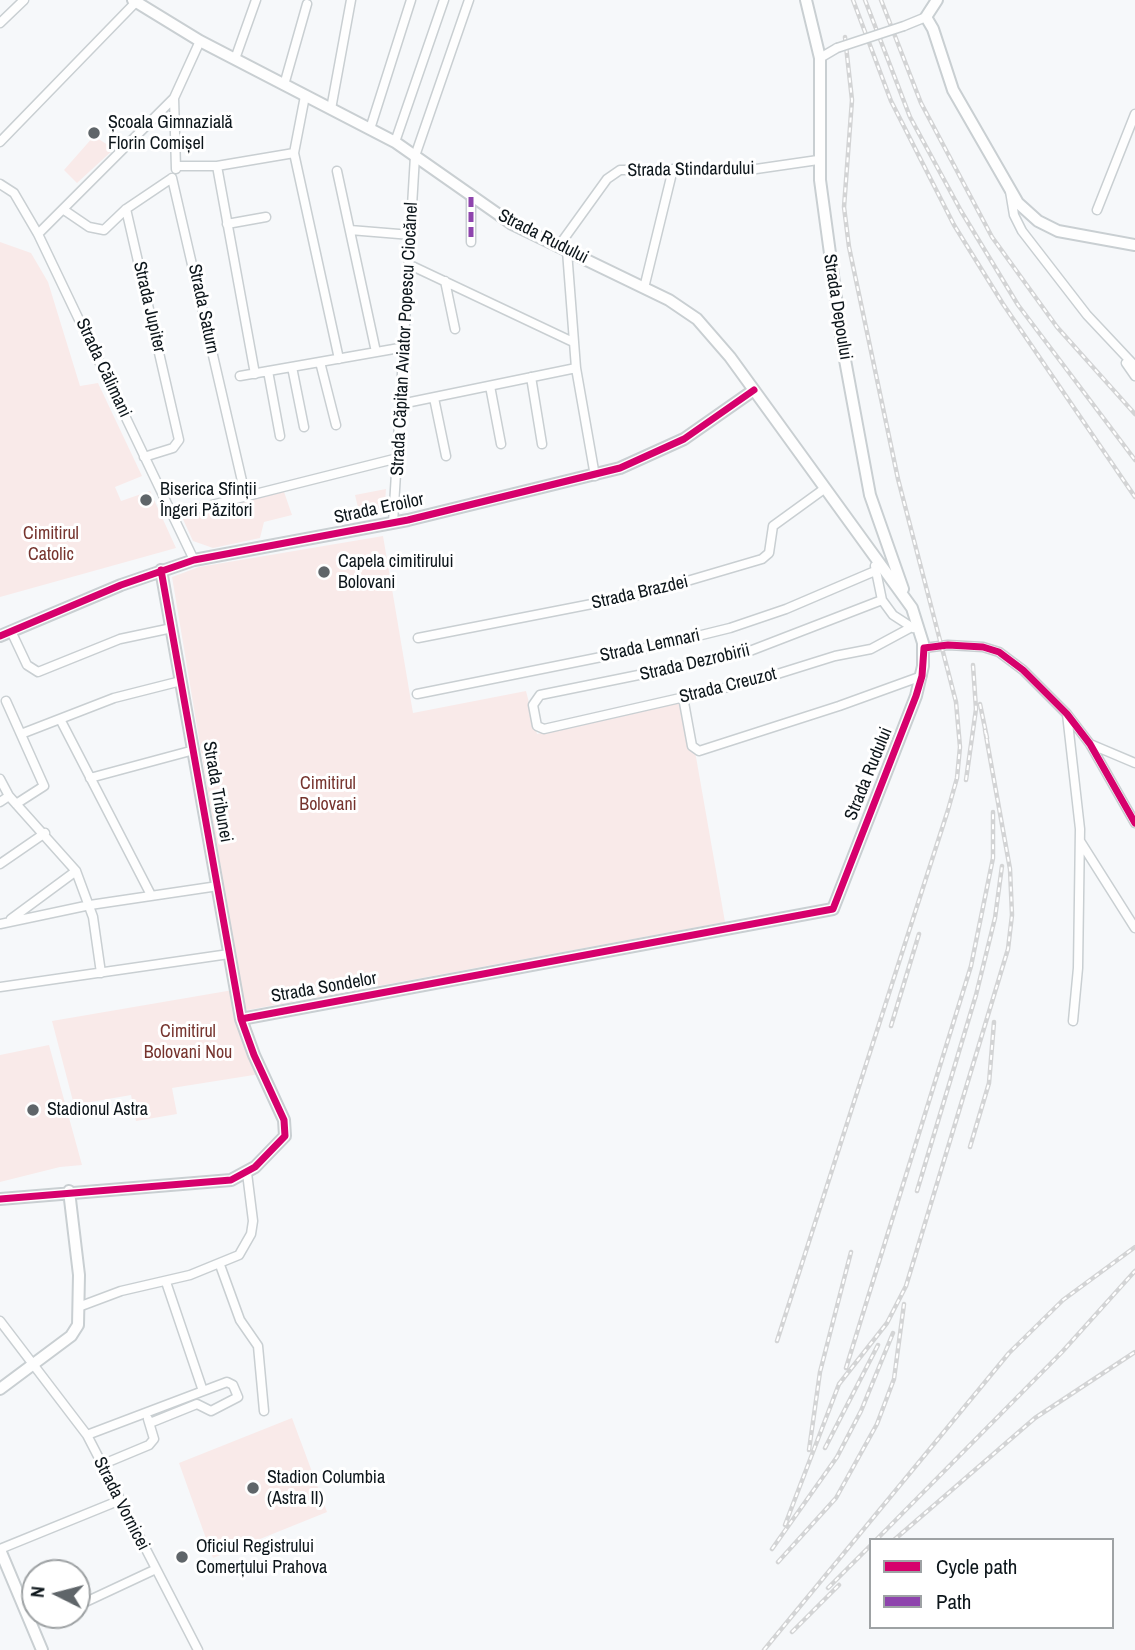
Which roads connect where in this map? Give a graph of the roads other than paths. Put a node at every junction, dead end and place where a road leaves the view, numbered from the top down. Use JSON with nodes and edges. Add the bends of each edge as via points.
{"nodes":[{"id":1,"x":23,"y":0,"type":"edge"},
{"id":2,"x":256,"y":0,"type":"edge"},
{"id":3,"x":351,"y":0,"type":"edge"},
{"id":4,"x":411,"y":0,"type":"edge"},
{"id":5,"x":444,"y":0,"type":"edge"},
{"id":6,"x":469,"y":0,"type":"edge"},
{"id":7,"x":806,"y":0,"type":"edge"},
{"id":8,"x":937,"y":0,"type":"edge"},
{"id":9,"x":135,"y":1,"type":"edge"},
{"id":10,"x":307,"y":4,"type":"dead end"},
{"id":11,"x":926,"y":17,"type":"junction"},
{"id":12,"x":0,"y":23,"type":"edge"},
{"id":13,"x":200,"y":41,"type":"junction"},
{"id":14,"x":820,"y":58,"type":"junction"},
{"id":15,"x":235,"y":59,"type":"junction"},
{"id":16,"x":284,"y":85,"type":"junction"},
{"id":17,"x":304,"y":96,"type":"junction"},
{"id":18,"x":174,"y":98,"type":"junction"},
{"id":19,"x":331,"y":109,"type":"junction"},
{"id":20,"x":1135,"y":114,"type":"edge"},
{"id":21,"x":370,"y":129,"type":"junction"},
{"id":22,"x":0,"y":142,"type":"edge"},
{"id":23,"x":394,"y":142,"type":"junction"},
{"id":24,"x":294,"y":153,"type":"junction"},
{"id":25,"x":415,"y":156,"type":"junction"},
{"id":26,"x":818,"y":160,"type":"junction"},
{"id":27,"x":177,"y":166,"type":"junction"},
{"id":28,"x":217,"y":166,"type":"junction"},
{"id":29,"x":673,"y":170,"type":"junction"},
{"id":30,"x":337,"y":171,"type":"dead end"},
{"id":31,"x":172,"y":178,"type":"junction"},
{"id":32,"x":0,"y":184,"type":"edge"},
{"id":33,"x":1010,"y":191,"type":"junction"},
{"id":34,"x":471,"y":197,"type":"junction"},
{"id":35,"x":126,"y":209,"type":"junction"},
{"id":36,"x":64,"y":210,"type":"junction"},
{"id":37,"x":1097,"y":210,"type":"dead end"},
{"id":38,"x":266,"y":217,"type":"dead end"},
{"id":39,"x":227,"y":224,"type":"junction"},
{"id":40,"x":350,"y":230,"type":"junction"},
{"id":41,"x":38,"y":234,"type":"junction"},
{"id":42,"x":411,"y":234,"type":"junction"},
{"id":43,"x":471,"y":242,"type":"dead end"},
{"id":44,"x":1135,"y":245,"type":"edge"},
{"id":45,"x":563,"y":249,"type":"junction"},
{"id":46,"x":410,"y":265,"type":"junction"},
{"id":47,"x":445,"y":281,"type":"junction"},
{"id":48,"x":643,"y":288,"type":"junction"},
{"id":49,"x":455,"y":328,"type":"dead end"},
{"id":50,"x":1110,"y":340,"type":"junction"},
{"id":51,"x":573,"y":342,"type":"junction"},
{"id":52,"x":405,"y":347,"type":"junction"},
{"id":53,"x":376,"y":352,"type":"junction"},
{"id":54,"x":339,"y":359,"type":"junction"},
{"id":55,"x":320,"y":362,"type":"junction"},
{"id":56,"x":1135,"y":366,"type":"edge"},
{"id":57,"x":292,"y":367,"type":"junction"},
{"id":58,"x":576,"y":368,"type":"junction"},
{"id":59,"x":268,"y":371,"type":"junction"},
{"id":60,"x":255,"y":373,"type":"junction"},
{"id":61,"x":240,"y":376,"type":"dead end"},
{"id":62,"x":1135,"y":376,"type":"edge"},
{"id":63,"x":531,"y":377,"type":"junction"},
{"id":64,"x":490,"y":386,"type":"junction"},
{"id":65,"x":754,"y":390,"type":"junction"},
{"id":66,"x":434,"y":398,"type":"junction"},
{"id":67,"x":401,"y":404,"type":"junction"},
{"id":68,"x":336,"y":425,"type":"dead end"},
{"id":69,"x":304,"y":427,"type":"dead end"},
{"id":70,"x":280,"y":436,"type":"dead end"},
{"id":71,"x":501,"y":444,"type":"dead end"},
{"id":72,"x":542,"y":444,"type":"dead end"},
{"id":73,"x":446,"y":456,"type":"dead end"},
{"id":74,"x":144,"y":457,"type":"junction"},
{"id":75,"x":398,"y":458,"type":"junction"},
{"id":76,"x":595,"y":475,"type":"junction"},
{"id":77,"x":824,"y":489,"type":"junction"},
{"id":78,"x":245,"y":495,"type":"junction"},
{"id":79,"x":172,"y":515,"type":"junction"},
{"id":80,"x":393,"y":523,"type":"junction"},
{"id":81,"x":880,"y":527,"type":"junction"},
{"id":82,"x":857,"y":533,"type":"junction"},
{"id":83,"x":194,"y":560,"type":"junction"},
{"id":84,"x":875,"y":565,"type":"junction"},
{"id":85,"x":161,"y":570,"type":"junction"},
{"id":86,"x":882,"y":600,"type":"junction"},
{"id":87,"x":912,"y":608,"type":"junction"},
{"id":88,"x":172,"y":628,"type":"junction"},
{"id":89,"x":915,"y":628,"type":"junction"},
{"id":90,"x":5,"y":634,"type":"edge"},
{"id":91,"x":418,"y":638,"type":"dead end"},
{"id":92,"x":924,"y":648,"type":"junction"},
{"id":93,"x":922,"y":676,"type":"junction"},
{"id":94,"x":181,"y":681,"type":"junction"},
{"id":95,"x":417,"y":694,"type":"dead end"},
{"id":96,"x":682,"y":697,"type":"junction"},
{"id":97,"x":6,"y":701,"type":"dead end"},
{"id":98,"x":1067,"y":714,"type":"junction"},
{"id":99,"x":60,"y":719,"type":"junction"},
{"id":100,"x":541,"y":728,"type":"joint"},
{"id":101,"x":21,"y":734,"type":"junction"},
{"id":102,"x":1090,"y":744,"type":"junction"},
{"id":103,"x":194,"y":750,"type":"junction"},
{"id":104,"x":1135,"y":763,"type":"edge"},
{"id":105,"x":90,"y":778,"type":"junction"},
{"id":106,"x":0,"y":779,"type":"edge"},
{"id":107,"x":9,"y":796,"type":"junction"},
{"id":108,"x":0,"y":802,"type":"edge"},
{"id":109,"x":16,"y":804,"type":"junction"},
{"id":110,"x":1135,"y":823,"type":"edge"},
{"id":111,"x":45,"y":833,"type":"junction"},
{"id":112,"x":1080,"y":841,"type":"junction"},
{"id":113,"x":0,"y":863,"type":"edge"},
{"id":114,"x":76,"y":872,"type":"junction"},
{"id":115,"x":218,"y":886,"type":"junction"},
{"id":116,"x":150,"y":895,"type":"junction"},
{"id":117,"x":90,"y":905,"type":"junction"},
{"id":118,"x":832,"y":909,"type":"joint"},
{"id":119,"x":9,"y":920,"type":"junction"},
{"id":120,"x":0,"y":925,"type":"edge"},
{"id":121,"x":1135,"y":928,"type":"edge"},
{"id":122,"x":229,"y":954,"type":"junction"},
{"id":123,"x":102,"y":972,"type":"junction"},
{"id":124,"x":0,"y":987,"type":"edge"},
{"id":125,"x":241,"y":1019,"type":"junction"},
{"id":126,"x":1073,"y":1021,"type":"dead end"},
{"id":127,"x":247,"y":1173,"type":"junction"},
{"id":128,"x":69,"y":1191,"type":"junction"},
{"id":129,"x":0,"y":1199,"type":"edge"},
{"id":130,"x":220,"y":1265,"type":"junction"},
{"id":131,"x":166,"y":1282,"type":"junction"},
{"id":132,"x":81,"y":1306,"type":"junction"},
{"id":133,"x":0,"y":1321,"type":"edge"},
{"id":134,"x":34,"y":1364,"type":"junction"},
{"id":135,"x":0,"y":1389,"type":"edge"},
{"id":136,"x":200,"y":1392,"type":"junction"},
{"id":137,"x":202,"y":1404,"type":"junction"},
{"id":138,"x":264,"y":1411,"type":"dead end"},
{"id":139,"x":146,"y":1412,"type":"junction"},
{"id":140,"x":150,"y":1423,"type":"junction"},
{"id":141,"x":87,"y":1436,"type":"junction"},
{"id":142,"x":101,"y":1465,"type":"junction"},
{"id":143,"x":118,"y":1502,"type":"junction"},
{"id":144,"x":0,"y":1549,"type":"edge"},
{"id":145,"x":154,"y":1570,"type":"junction"},
{"id":146,"x":91,"y":1599,"type":"edge"},
{"id":147,"x":42,"y":1650,"type":"edge"},
{"id":148,"x":198,"y":1650,"type":"edge"}],
"edges":[{"from":1,"to":12,"type":"street"},
{"from":2,"to":15,"type":"street"},
{"from":3,"to":19,"type":"street"},
{"from":4,"to":21,"type":"street"},
{"from":5,"to":23,"type":"street"},
{"from":6,"to":25,"type":"street","name":"Strada Căpitan Aviator Popescu Ciocănel"},
{"from":7,"to":14,"type":"street","name":"Strada Depoului"},
{"from":8,"to":11,"type":"street"},
{"from":9,"to":13,"type":"street","name":"Strada Rudului"},
{"from":9,"to":22,"type":"street"},
{"from":10,"to":16,"type":"street"},
{"from":11,"to":14,"type":"street","bridge":true},
{"from":11,"to":33,"type":"street","via":[[953,90]]},
{"from":13,"to":15,"type":"street","name":"Strada Rudului"},
{"from":13,"to":18,"type":"street"},
{"from":14,"to":26,"type":"street","name":"Strada Depoului"},
{"from":15,"to":16,"type":"street","name":"Strada Rudului"},
{"from":16,"to":17,"type":"street","name":"Strada Rudului"},
{"from":17,"to":19,"type":"street","name":"Strada Rudului"},
{"from":17,"to":24,"type":"street"},
{"from":18,"to":27,"type":"street"},
{"from":18,"to":36,"type":"street"},
{"from":19,"to":21,"type":"street","name":"Strada Rudului"},
{"from":20,"to":37,"type":"street"},
{"from":21,"to":23,"type":"street","name":"Strada Rudului"},
{"from":23,"to":25,"type":"street","name":"Strada Rudului"},
{"from":24,"to":28,"type":"street"},
{"from":24,"to":54,"type":"street"},
{"from":25,"to":34,"type":"street","name":"Strada Rudului"},
{"from":25,"to":42,"type":"street","name":"Strada Căpitan Aviator Popescu Ciocănel"},
{"from":26,"to":29,"type":"street","name":"Strada Stindardului","via":[[756,169]]},
{"from":26,"to":81,"type":"street","name":"Strada Depoului","via":[[843,349]]},
{"from":27,"to":28,"type":"street"},
{"from":27,"to":31,"type":"street"},
{"from":28,"to":39,"type":"street"},
{"from":29,"to":45,"type":"street","name":"Strada Stindardului","via":[[614,173]]},
{"from":29,"to":48,"type":"street"},
{"from":30,"to":40,"type":"street"},
{"from":31,"to":35,"type":"street"},
{"from":31,"to":78,"type":"street","name":"Strada Saturn"},
{"from":32,"to":41,"type":"street","name":"Strada Călimani","via":[[14,193]]},
{"from":33,"to":44,"type":"street","via":[[1028,214],[1067,234]]},
{"from":33,"to":50,"type":"street","via":[[1022,231]]},
{"from":34,"to":43,"type":"street"},
{"from":34,"to":45,"type":"street","name":"Strada Rudului"},
{"from":35,"to":36,"type":"street","via":[[108,227],[98,230]]},
{"from":35,"to":74,"type":"street","name":"Strada Jupiter","via":[[179,440],[173,448]]},
{"from":36,"to":41,"type":"street"},
{"from":38,"to":39,"type":"street"},
{"from":39,"to":60,"type":"street"},
{"from":40,"to":42,"type":"street"},
{"from":40,"to":53,"type":"street"},
{"from":41,"to":74,"type":"street","name":"Strada Călimani"},
{"from":42,"to":46,"type":"street","name":"Strada Căpitan Aviator Popescu Ciocănel"},
{"from":45,"to":48,"type":"street","name":"Strada Rudului"},
{"from":45,"to":51,"type":"street"},
{"from":46,"to":47,"type":"street"},
{"from":46,"to":52,"type":"street","name":"Strada Căpitan Aviator Popescu Ciocănel"},
{"from":47,"to":49,"type":"street"},
{"from":47,"to":51,"type":"street"},
{"from":48,"to":65,"type":"street","name":"Strada Rudului","via":[[697,319]]},
{"from":50,"to":56,"type":"street"},
{"from":50,"to":62,"type":"street"},
{"from":51,"to":58,"type":"street"},
{"from":52,"to":53,"type":"street"},
{"from":52,"to":67,"type":"street","name":"Strada Căpitan Aviator Popescu Ciocănel"},
{"from":53,"to":54,"type":"street"},
{"from":54,"to":55,"type":"street"},
{"from":55,"to":57,"type":"street"},
{"from":55,"to":68,"type":"street"},
{"from":57,"to":59,"type":"street"},
{"from":57,"to":69,"type":"street"},
{"from":58,"to":63,"type":"street"},
{"from":58,"to":76,"type":"street"},
{"from":59,"to":60,"type":"street"},
{"from":59,"to":70,"type":"street"},
{"from":60,"to":61,"type":"street"},
{"from":63,"to":64,"type":"street"},
{"from":63,"to":72,"type":"street"},
{"from":64,"to":66,"type":"street"},
{"from":64,"to":71,"type":"street"},
{"from":65,"to":76,"type":"street","name":"Strada Eroilor","via":[[661,452]]},
{"from":65,"to":77,"type":"street","name":"Strada Rudului"},
{"from":66,"to":67,"type":"street"},
{"from":66,"to":73,"type":"street"},
{"from":67,"to":75,"type":"street","name":"Strada Căpitan Aviator Popescu Ciocănel"},
{"from":74,"to":79,"type":"street","name":"Strada Călimani"},
{"from":75,"to":78,"type":"street"},
{"from":75,"to":80,"type":"street","name":"Strada Căpitan Aviator Popescu Ciocănel"},
{"from":76,"to":80,"type":"street","name":"Strada Eroilor"},
{"from":77,"to":82,"type":"street","name":"Strada Rudului"},
{"from":77,"to":91,"type":"street","name":"Strada Brazdei","via":[[773,526],[769,553],[762,558],[643,594]]},
{"from":78,"to":79,"type":"street"},
{"from":79,"to":83,"type":"street","name":"Strada Călimani"},
{"from":80,"to":83,"type":"street","name":"Strada Eroilor"},
{"from":81,"to":82,"type":"street"},
{"from":81,"to":87,"type":"street","name":"Strada Depoului"},
{"from":82,"to":84,"type":"street","name":"Strada Rudului"},
{"from":83,"to":85,"type":"street","name":"Strada Eroilor"},
{"from":84,"to":86,"type":"street","name":"Strada Rudului"},
{"from":84,"to":87,"type":"street","name":"Strada Rudului"},
{"from":84,"to":95,"type":"street","name":"Strada Lemnari","via":[[803,603],[730,628]]},
{"from":85,"to":88,"type":"street","name":"Strada Tribunei"},
{"from":85,"to":90,"type":"street","name":"Strada Eroilor"},
{"from":86,"to":89,"type":"street","via":[[893,615]]},
{"from":86,"to":100,"type":"street","name":"Strada Dezrobirii","via":[[741,654],[540,695],[533,705]]},
{"from":87,"to":89,"type":"street","name":"Strada Rudului"},
{"from":88,"to":90,"type":"street","via":[[120,639],[38,672],[27,665]]},
{"from":88,"to":94,"type":"street","name":"Strada Tribunei"},
{"from":89,"to":92,"type":"street","name":"Strada Rudului"},
{"from":89,"to":96,"type":"street","name":"Strada Creuzot","via":[[863,651]]},
{"from":92,"to":93,"type":"street","name":"Strada Rudului"},
{"from":92,"to":98,"type":"street","via":[[974,646],[999,653]]},
{"from":93,"to":96,"type":"street","via":[[699,751],[692,747]]},
{"from":93,"to":118,"type":"street","name":"Strada Rudului"},
{"from":94,"to":99,"type":"street","via":[[114,698]]},
{"from":94,"to":103,"type":"street","name":"Strada Tribunei"},
{"from":96,"to":100,"type":"street","name":"Strada Creuzot"},
{"from":97,"to":101,"type":"street"},
{"from":98,"to":102,"type":"street"},
{"from":98,"to":112,"type":"street"},
{"from":99,"to":101,"type":"street"},
{"from":99,"to":105,"type":"street"},
{"from":101,"to":109,"type":"street","via":[[44,786]]},
{"from":102,"to":104,"type":"street"},
{"from":102,"to":110,"type":"street"},
{"from":103,"to":105,"type":"street"},
{"from":103,"to":115,"type":"street","name":"Strada Tribunei"},
{"from":105,"to":116,"type":"street"},
{"from":106,"to":107,"type":"street"},
{"from":107,"to":108,"type":"street"},
{"from":107,"to":109,"type":"street"},
{"from":109,"to":111,"type":"street"},
{"from":111,"to":113,"type":"street"},
{"from":111,"to":114,"type":"street"},
{"from":112,"to":121,"type":"street"},
{"from":112,"to":126,"type":"street"},
{"from":114,"to":117,"type":"street"},
{"from":114,"to":119,"type":"street"},
{"from":115,"to":116,"type":"street"},
{"from":115,"to":122,"type":"street","name":"Strada Tribunei"},
{"from":116,"to":117,"type":"street"},
{"from":117,"to":119,"type":"street"},
{"from":117,"to":123,"type":"street"},
{"from":118,"to":125,"type":"street","name":"Strada Sondelor"},
{"from":119,"to":120,"type":"street"},
{"from":122,"to":123,"type":"street"},
{"from":122,"to":125,"type":"street","name":"Strada Tribunei"},
{"from":123,"to":124,"type":"street"},
{"from":125,"to":127,"type":"street","via":[[286,1127],[281,1143]]},
{"from":127,"to":128,"type":"street","via":[[231,1180]]},
{"from":127,"to":130,"type":"street","via":[[251,1234],[239,1255]]},
{"from":128,"to":129,"type":"street"},
{"from":128,"to":132,"type":"street"},
{"from":130,"to":131,"type":"street"},
{"from":130,"to":138,"type":"street","via":[[240,1320],[258,1346]]},
{"from":131,"to":132,"type":"street","via":[[121,1291]]},
{"from":131,"to":136,"type":"street"},
{"from":132,"to":134,"type":"street","via":[[75,1331]]},
{"from":133,"to":134,"type":"street","name":"Strada Vornicei"},
{"from":134,"to":135,"type":"street"},
{"from":134,"to":141,"type":"street","name":"Strada Vornicei"},
{"from":136,"to":137,"type":"street"},
{"from":136,"to":137,"type":"street","via":[[227,1382],[238,1398],[211,1411]]},
{"from":136,"to":139,"type":"street"},
{"from":137,"to":140,"type":"street"},
{"from":139,"to":140,"type":"street"},
{"from":139,"to":141,"type":"street"},
{"from":140,"to":142,"type":"street","via":[[154,1438],[149,1445]]},
{"from":141,"to":142,"type":"street","name":"Strada Vornicei"},
{"from":142,"to":143,"type":"street","name":"Strada Vornicei"},
{"from":143,"to":144,"type":"street"},
{"from":143,"to":145,"type":"street","name":"Strada Vornicei"},
{"from":144,"to":147,"type":"street"},
{"from":145,"to":146,"type":"street"},
{"from":145,"to":148,"type":"street","name":"Strada Vornicei"}]}
